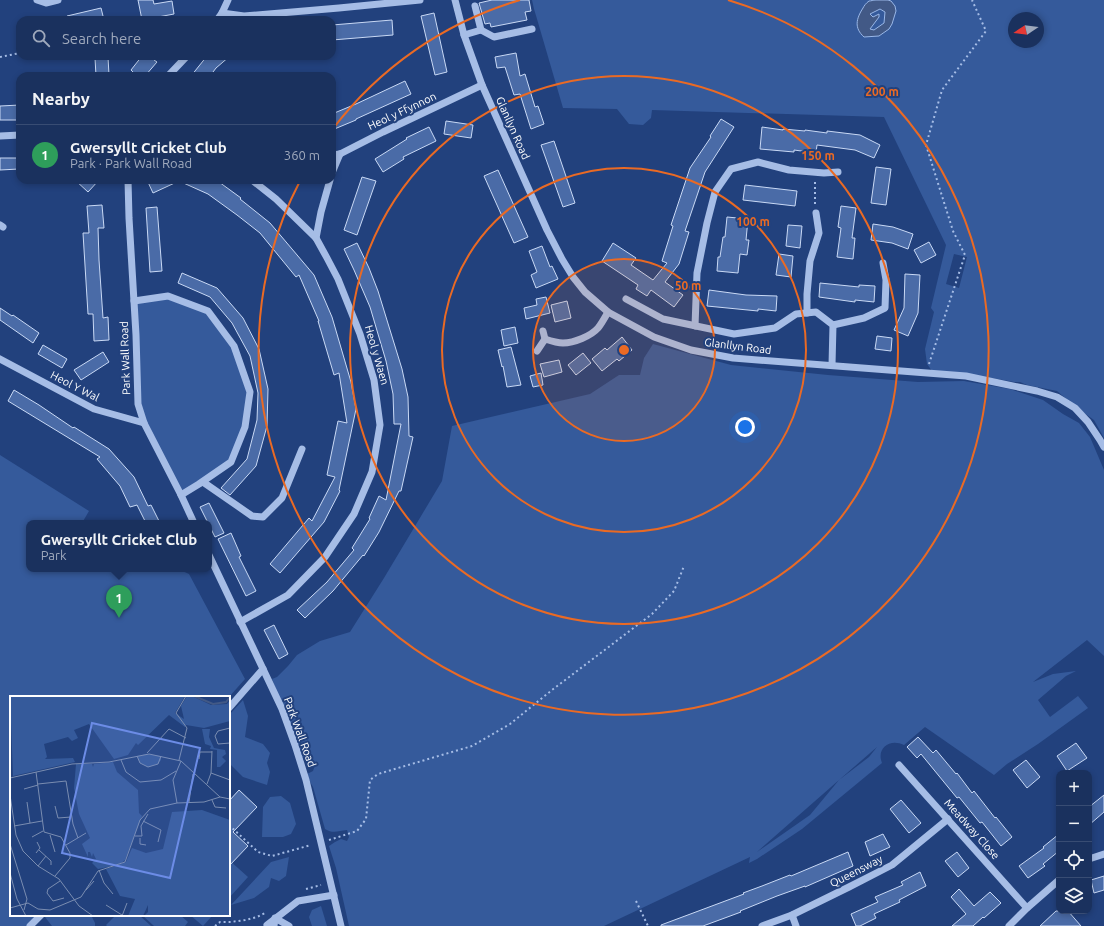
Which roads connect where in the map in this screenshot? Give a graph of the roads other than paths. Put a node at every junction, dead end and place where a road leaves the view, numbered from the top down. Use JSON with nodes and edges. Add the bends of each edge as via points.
{"nodes":[{"id":1,"x":38,"y":0,"type":"edge"},
{"id":2,"x":58,"y":0,"type":"edge"},
{"id":3,"x":228,"y":0,"type":"edge"},
{"id":4,"x":420,"y":0,"type":"edge"},
{"id":5,"x":455,"y":0,"type":"edge"},
{"id":6,"x":475,"y":6,"type":"dead end"},
{"id":7,"x":222,"y":13,"type":"junction"},
{"id":8,"x":220,"y":16,"type":"edge"},
{"id":9,"x":532,"y":29,"type":"dead end"},
{"id":10,"x":481,"y":30,"type":"junction"},
{"id":11,"x":464,"y":35,"type":"junction"},
{"id":12,"x":183,"y":60,"type":"edge"},
{"id":13,"x":172,"y":72,"type":"edge"},
{"id":14,"x":482,"y":85,"type":"junction"},
{"id":15,"x":16,"y":135,"type":"edge"},
{"id":16,"x":0,"y":136,"type":"edge"},
{"id":17,"x":336,"y":154,"type":"edge"},
{"id":18,"x":340,"y":154,"type":"junction"},
{"id":19,"x":336,"y":164,"type":"edge"},
{"id":20,"x":838,"y":172,"type":"dead end"},
{"id":21,"x":128,"y":184,"type":"edge"},
{"id":22,"x":257,"y":184,"type":"edge"},
{"id":23,"x":329,"y":184,"type":"edge"},
{"id":24,"x":816,"y":213,"type":"road end"},
{"id":25,"x":316,"y":238,"type":"junction"},
{"id":26,"x":883,"y":263,"type":"dead end"},
{"id":27,"x":626,"y":299,"type":"dead end"},
{"id":28,"x":134,"y":301,"type":"junction"},
{"id":29,"x":608,"y":312,"type":"junction"},
{"id":30,"x":807,"y":313,"type":"junction"},
{"id":31,"x":833,"y":325,"type":"junction"},
{"id":32,"x":695,"y":326,"type":"junction"},
{"id":33,"x":543,"y":331,"type":"dead end"},
{"id":34,"x":545,"y":339,"type":"junction"},
{"id":35,"x":537,"y":351,"type":"dead end"},
{"id":36,"x":0,"y":359,"type":"edge"},
{"id":37,"x":832,"y":365,"type":"junction"},
{"id":38,"x":144,"y":423,"type":"junction"},
{"id":39,"x":1104,"y":447,"type":"edge"},
{"id":40,"x":302,"y":449,"type":"dead end"},
{"id":41,"x":203,"y":482,"type":"junction"},
{"id":42,"x":181,"y":495,"type":"junction"},
{"id":43,"x":193,"y":520,"type":"edge"},
{"id":44,"x":212,"y":561,"type":"edge"},
{"id":45,"x":240,"y":622,"type":"junction"},
{"id":46,"x":263,"y":669,"type":"junction"},
{"id":47,"x":230,"y":707,"type":"edge"},
{"id":48,"x":899,"y":765,"type":"dead end"},
{"id":49,"x":948,"y":819,"type":"junction"},
{"id":50,"x":1104,"y":854,"type":"edge"},
{"id":51,"x":1092,"y":858,"type":"edge"},
{"id":52,"x":1056,"y":883,"type":"edge"},
{"id":53,"x":334,"y":895,"type":"junction"},
{"id":54,"x":1027,"y":908,"type":"junction"},
{"id":55,"x":792,"y":914,"type":"junction"},
{"id":56,"x":40,"y":916,"type":"edge"},
{"id":57,"x":275,"y":918,"type":"junction"},
{"id":58,"x":270,"y":925,"type":"edge"},
{"id":59,"x":30,"y":926,"type":"edge"},
{"id":60,"x":289,"y":926,"type":"edge"},
{"id":61,"x":341,"y":926,"type":"edge"},
{"id":62,"x":762,"y":926,"type":"edge"},
{"id":63,"x":796,"y":926,"type":"edge"},
{"id":64,"x":1009,"y":926,"type":"edge"}],
"edges":[{"from":1,"to":2,"type":"street","via":[[46,3]]},
{"from":3,"to":7,"type":"street"},
{"from":4,"to":7,"type":"street","via":[[244,16]]},
{"from":5,"to":11,"type":"street","name":"Glanllyn Road"},
{"from":6,"to":10,"type":"street"},
{"from":7,"to":8,"type":"street"},
{"from":9,"to":10,"type":"street","via":[[494,37]]},
{"from":10,"to":11,"type":"street"},
{"from":11,"to":14,"type":"street","name":"Glanllyn Road"},
{"from":12,"to":13,"type":"street"},
{"from":14,"to":18,"type":"street","name":"Heol y Ffynnon"},
{"from":14,"to":29,"type":"street","name":"Glanllyn Road","via":[[543,223],[562,259],[584,292]]},
{"from":15,"to":16,"type":"street"},
{"from":17,"to":18,"type":"street","name":"Heol y Ffynnon"},
{"from":18,"to":19,"type":"street"},
{"from":20,"to":32,"type":"street","via":[[789,170],[758,162],[731,169],[715,192],[707,223],[697,273]]},
{"from":21,"to":28,"type":"street","name":"Park Wall Road"},
{"from":22,"to":25,"type":"street","name":"Heol y Waen"},
{"from":23,"to":25,"type":"street"},
{"from":24,"to":30,"type":"street","via":[[819,233],[810,261]]},
{"from":25,"to":45,"type":"street","name":"Heol y Waen","via":[[338,279],[360,334],[374,380],[380,425],[372,472],[354,514],[325,557],[288,595]]},
{"from":26,"to":31,"type":"street","via":[[886,280],[885,308],[864,318]]},
{"from":27,"to":32,"type":"street","via":[[663,318]]},
{"from":28,"to":38,"type":"street","name":"Park Wall Road","via":[[138,404]]},
{"from":28,"to":41,"type":"street","via":[[168,296],[208,311],[234,346],[250,392],[245,428],[231,462]]},
{"from":29,"to":34,"type":"street","via":[[597,329],[589,335],[565,343]]},
{"from":29,"to":37,"type":"street","name":"Glanllyn Road","via":[[654,336],[691,350],[733,358]]},
{"from":30,"to":31,"type":"street","via":[[816,312]]},
{"from":30,"to":32,"type":"street","via":[[796,314],[775,328],[734,334]]},
{"from":31,"to":37,"type":"street"},
{"from":33,"to":34,"type":"street"},
{"from":34,"to":35,"type":"street"},
{"from":36,"to":38,"type":"street","name":"Heol Y Wal","via":[[94,409]]},
{"from":37,"to":39,"type":"street","name":"Glanllyn Road","via":[[966,376],[1037,390],[1057,397],[1075,408],[1088,422]]},
{"from":38,"to":42,"type":"street","name":"Park Wall Road"},
{"from":40,"to":41,"type":"street","via":[[282,498],[264,517],[252,516]]},
{"from":41,"to":42,"type":"street"},
{"from":42,"to":43,"type":"street","name":"Park Wall Road"},
{"from":44,"to":45,"type":"street","name":"Park Wall Road"},
{"from":45,"to":46,"type":"street","name":"Park Wall Road"},
{"from":46,"to":47,"type":"street"},
{"from":46,"to":53,"type":"street","name":"Park Wall Road","via":[[282,709],[306,780]]},
{"from":48,"to":49,"type":"street","name":"Meadway Close"},
{"from":49,"to":54,"type":"street","name":"Meadway Close"},
{"from":49,"to":55,"type":"street","name":"Queensway","via":[[892,865]]},
{"from":50,"to":51,"type":"street"},
{"from":52,"to":54,"type":"street"},
{"from":53,"to":57,"type":"street","via":[[298,901]]},
{"from":53,"to":61,"type":"street","name":"Park Wall Road"},
{"from":54,"to":64,"type":"street"},
{"from":55,"to":62,"type":"street","name":"Queensway"},
{"from":55,"to":63,"type":"street"},
{"from":56,"to":59,"type":"street"},
{"from":57,"to":58,"type":"street"},
{"from":57,"to":60,"type":"street"}]}
